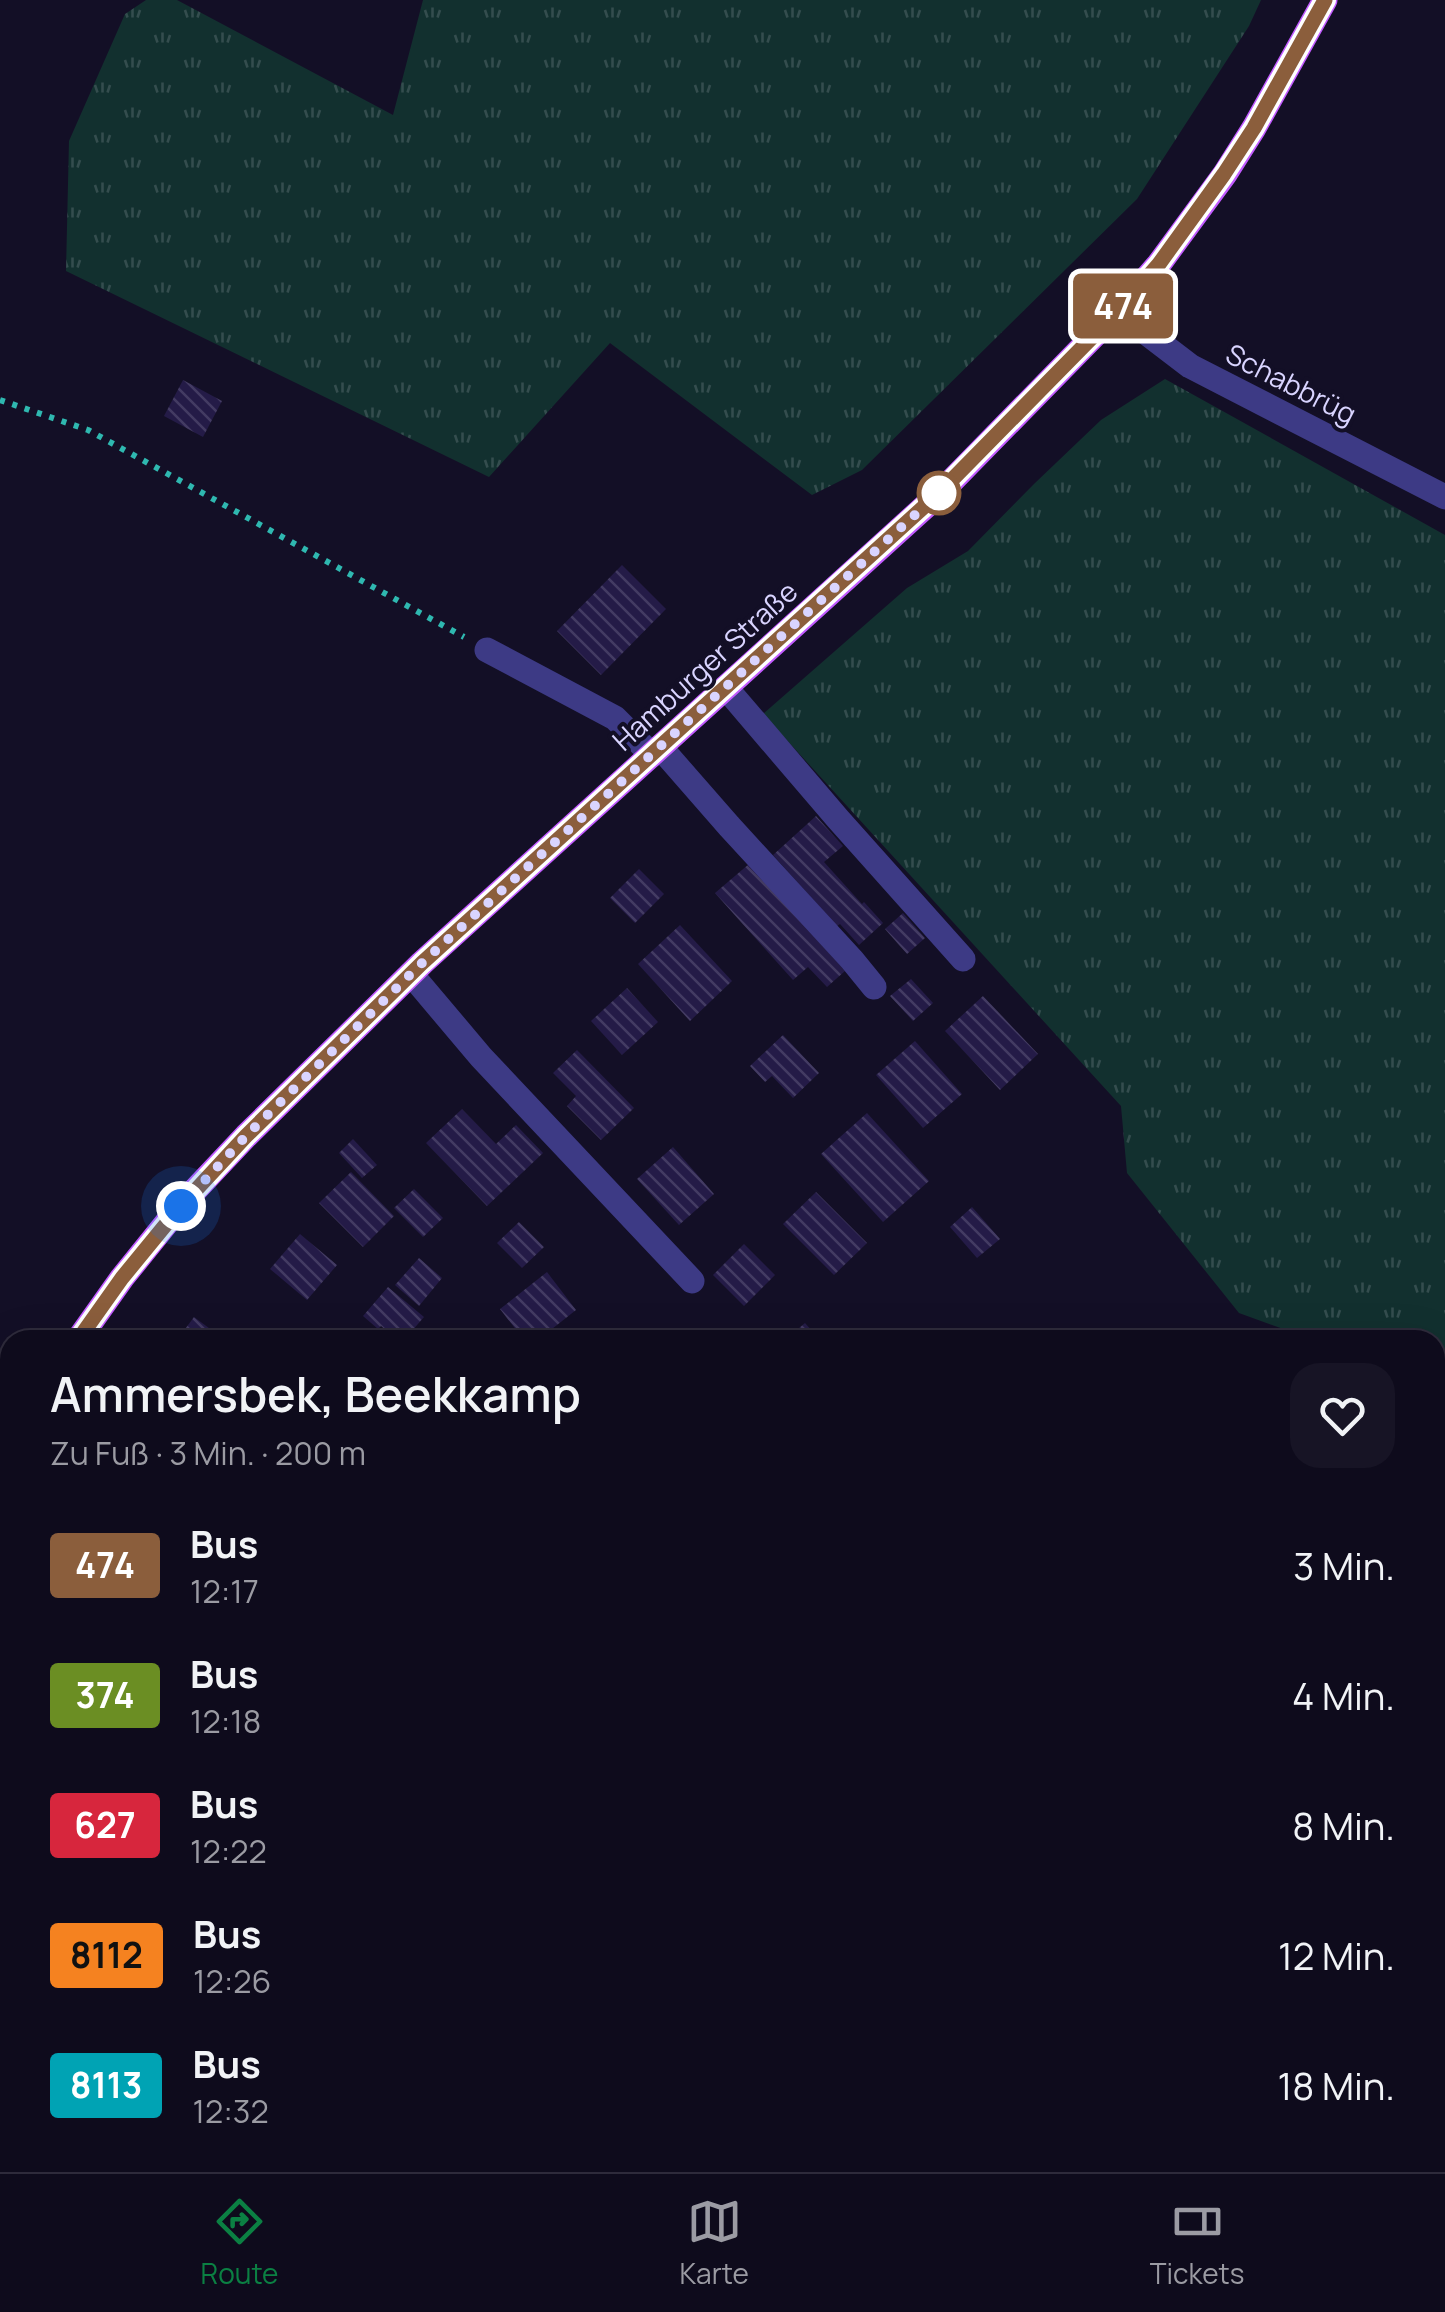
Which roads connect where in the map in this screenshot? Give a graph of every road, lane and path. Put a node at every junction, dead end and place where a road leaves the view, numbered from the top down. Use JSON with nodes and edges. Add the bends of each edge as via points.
{"nodes":[{"id":1,"x":1324,"y":0,"type":"edge"},
{"id":2,"x":1118,"y":311,"type":"junction"},
{"id":3,"x":0,"y":400,"type":"edge"},
{"id":4,"x":1445,"y":497,"type":"edge"},
{"id":5,"x":487,"y":650,"type":"joint"},
{"id":6,"x":726,"y":688,"type":"junction"},
{"id":7,"x":656,"y":751,"type":"junction"},
{"id":8,"x":963,"y":959,"type":"dead end"},
{"id":9,"x":411,"y":974,"type":"junction"},
{"id":10,"x":874,"y":988,"type":"dead end"},
{"id":11,"x":692,"y":1281,"type":"dead end"},
{"id":12,"x":85,"y":1330,"type":"edge"}],
"edges":[{"from":1,"to":2,"type":"main road","name":"Hamburger Straße","via":[[1224,174]]},
{"from":2,"to":4,"type":"street","name":"Schabbrüg","via":[[1190,366]]},
{"from":2,"to":6,"type":"main road","name":"Hamburger Straße","via":[[938,494]]},
{"from":3,"to":5,"type":"path","via":[[88,430]]},
{"from":5,"to":7,"type":"street","via":[[614,718]]},
{"from":6,"to":7,"type":"main road","name":"Hamburger Straße"},
{"from":6,"to":8,"type":"street"},
{"from":7,"to":9,"type":"main road","name":"Hamburger Straße"},
{"from":7,"to":10,"type":"street"},
{"from":9,"to":11,"type":"street","via":[[480,1057]]},
{"from":9,"to":12,"type":"main road","name":"Hamburger Straße","via":[[181,1206]]}]}
